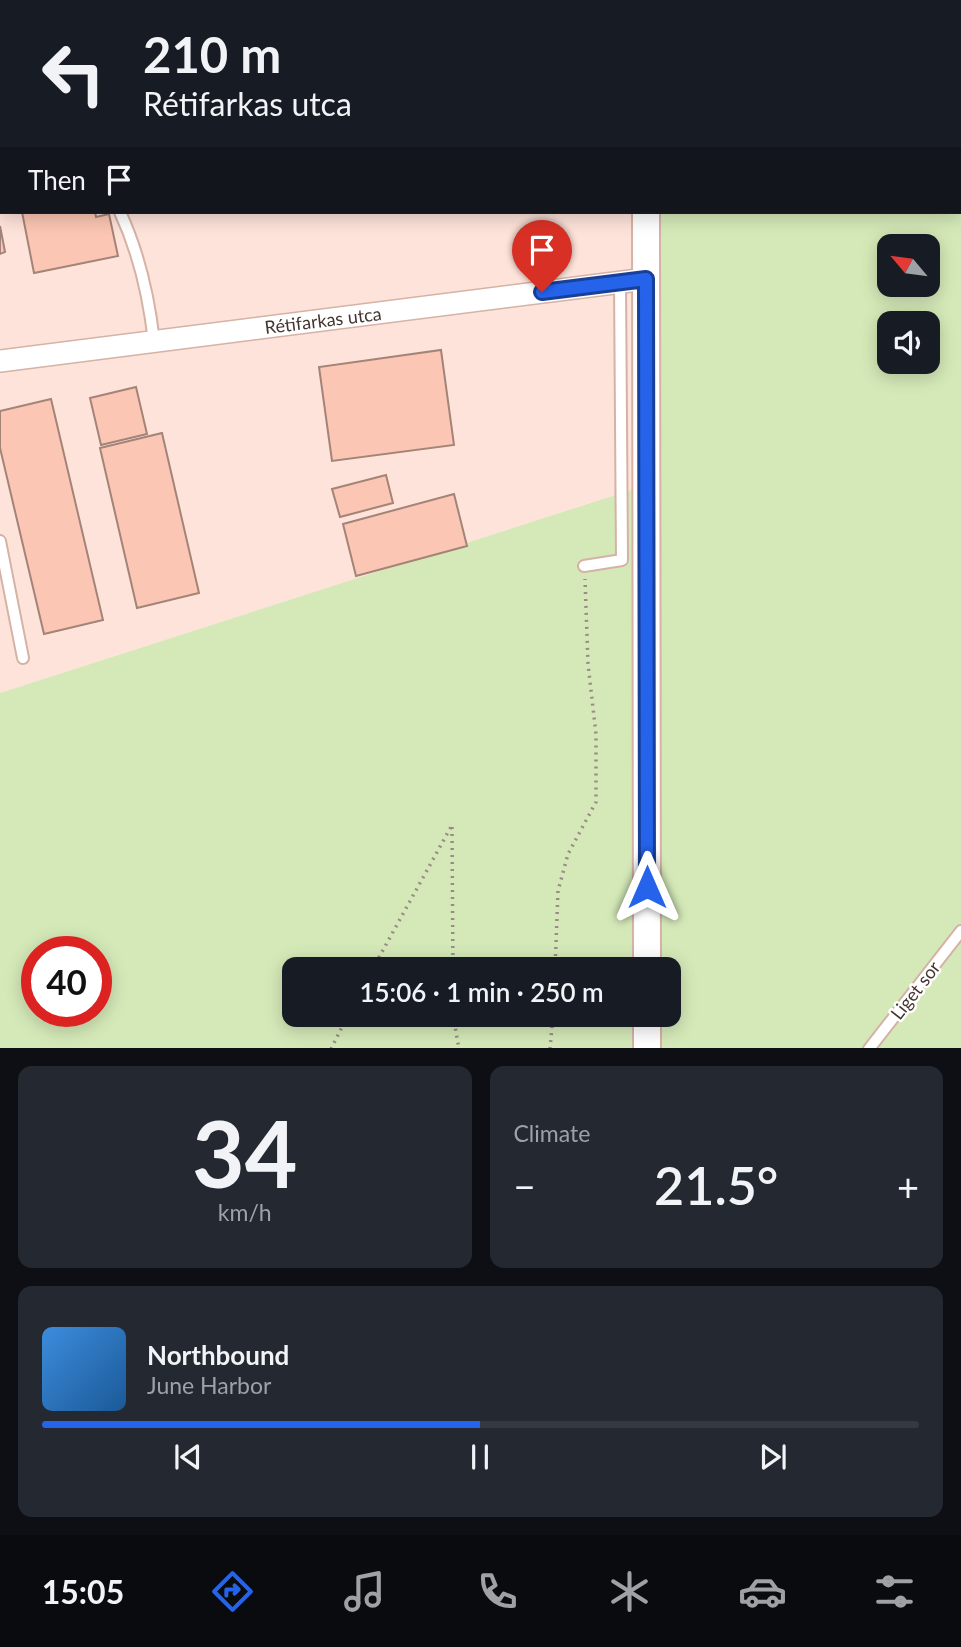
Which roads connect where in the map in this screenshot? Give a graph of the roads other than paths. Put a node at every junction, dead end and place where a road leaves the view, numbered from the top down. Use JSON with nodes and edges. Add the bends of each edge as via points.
{"nodes":[{"id":1,"x":121,"y":214,"type":"edge"},
{"id":2,"x":646,"y":214,"type":"edge"},
{"id":3,"x":633,"y":281,"type":"junction"},
{"id":4,"x":153,"y":342,"type":"junction"},
{"id":5,"x":0,"y":361,"type":"edge"},
{"id":6,"x":0,"y":541,"type":"edge"},
{"id":7,"x":584,"y":566,"type":"road end"},
{"id":8,"x":23,"y":657,"type":"dead end"},
{"id":9,"x":961,"y":931,"type":"edge"},
{"id":10,"x":647,"y":957,"type":"edge"},
{"id":11,"x":647,"y":1027,"type":"edge"},
{"id":12,"x":647,"y":1048,"type":"edge"},
{"id":13,"x":869,"y":1048,"type":"edge"}],
"edges":[{"from":1,"to":4,"type":"lane","via":[[134,241]]},
{"from":2,"to":3,"type":"street"},
{"from":3,"to":4,"type":"street","name":"Rétifarkas utca"},
{"from":3,"to":7,"type":"lane","via":[[622,560]]},
{"from":3,"to":10,"type":"street"},
{"from":4,"to":5,"type":"street","name":"Rétifarkas utca"},
{"from":6,"to":8,"type":"lane"},
{"from":9,"to":13,"type":"lane","name":"Liget sor"},
{"from":11,"to":12,"type":"street"}]}
